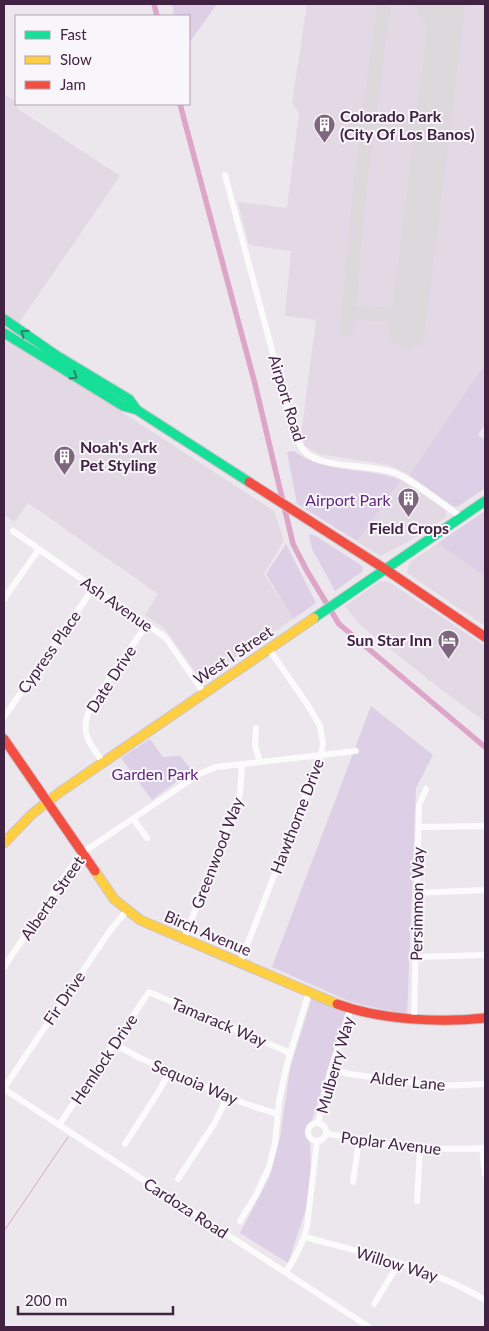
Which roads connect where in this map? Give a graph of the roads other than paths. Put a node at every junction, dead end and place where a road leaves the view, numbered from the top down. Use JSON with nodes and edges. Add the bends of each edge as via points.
{"nodes":[{"id":1,"x":225,"y":175,"type":"dead end"},
{"id":2,"x":4,"y":318,"type":"edge"},
{"id":3,"x":4,"y":333,"type":"edge"},
{"id":4,"x":138,"y":410,"type":"junction"},
{"id":5,"x":485,"y":501,"type":"edge"},
{"id":6,"x":461,"y":517,"type":"junction"},
{"id":7,"x":13,"y":531,"type":"dead end"},
{"id":8,"x":39,"y":549,"type":"junction"},
{"id":9,"x":385,"y":569,"type":"junction"},
{"id":10,"x":94,"y":587,"type":"junction"},
{"id":11,"x":4,"y":598,"type":"edge"},
{"id":12,"x":148,"y":624,"type":"junction"},
{"id":13,"x":485,"y":637,"type":"edge"},
{"id":14,"x":269,"y":649,"type":"junction"},
{"id":15,"x":204,"y":694,"type":"junction"},
{"id":16,"x":4,"y":717,"type":"edge"},
{"id":17,"x":256,"y":728,"type":"dead end"},
{"id":18,"x":4,"y":739,"type":"edge"},
{"id":19,"x":356,"y":750,"type":"dead end"},
{"id":20,"x":321,"y":755,"type":"junction"},
{"id":21,"x":103,"y":762,"type":"junction"},
{"id":22,"x":260,"y":762,"type":"junction"},
{"id":23,"x":242,"y":764,"type":"junction"},
{"id":24,"x":426,"y":790,"type":"dead end"},
{"id":25,"x":46,"y":801,"type":"junction"},
{"id":26,"x":133,"y":819,"type":"junction"},
{"id":27,"x":485,"y":826,"type":"edge"},
{"id":28,"x":419,"y":827,"type":"junction"},
{"id":29,"x":147,"y":838,"type":"dead end"},
{"id":30,"x":4,"y":842,"type":"edge"},
{"id":31,"x":82,"y":853,"type":"junction"},
{"id":32,"x":485,"y":890,"type":"edge"},
{"id":33,"x":417,"y":893,"type":"junction"},
{"id":34,"x":127,"y":910,"type":"junction"},
{"id":35,"x":184,"y":939,"type":"junction"},
{"id":36,"x":485,"y":955,"type":"edge"},
{"id":37,"x":415,"y":957,"type":"junction"},
{"id":38,"x":240,"y":963,"type":"junction"},
{"id":39,"x":4,"y":967,"type":"edge"},
{"id":40,"x":149,"y":992,"type":"joint"},
{"id":41,"x":309,"y":992,"type":"junction"},
{"id":42,"x":351,"y":1008,"type":"junction"},
{"id":43,"x":485,"y":1018,"type":"edge"},
{"id":44,"x":414,"y":1020,"type":"junction"},
{"id":45,"x":114,"y":1044,"type":"junction"},
{"id":46,"x":290,"y":1053,"type":"junction"},
{"id":47,"x":331,"y":1069,"type":"junction"},
{"id":48,"x":170,"y":1071,"type":"junction"},
{"id":49,"x":485,"y":1084,"type":"edge"},
{"id":50,"x":4,"y":1088,"type":"edge"},
{"id":51,"x":228,"y":1096,"type":"junction"},
{"id":52,"x":278,"y":1114,"type":"junction"},
{"id":53,"x":318,"y":1123,"type":"junction"},
{"id":54,"x":59,"y":1125,"type":"junction"},
{"id":55,"x":326,"y":1134,"type":"junction"},
{"id":56,"x":317,"y":1140,"type":"junction"},
{"id":57,"x":359,"y":1141,"type":"junction"},
{"id":58,"x":125,"y":1144,"type":"dead end"},
{"id":59,"x":484,"y":1148,"type":"edge"},
{"id":60,"x":420,"y":1149,"type":"junction"},
{"id":61,"x":485,"y":1175,"type":"edge"},
{"id":62,"x":178,"y":1179,"type":"dead end"},
{"id":63,"x":353,"y":1182,"type":"dead end"},
{"id":64,"x":417,"y":1201,"type":"dead end"},
{"id":65,"x":240,"y":1221,"type":"dead end"},
{"id":66,"x":305,"y":1237,"type":"junction"},
{"id":67,"x":399,"y":1263,"type":"junction"},
{"id":68,"x":286,"y":1272,"type":"junction"},
{"id":69,"x":485,"y":1300,"type":"edge"},
{"id":70,"x":374,"y":1304,"type":"dead end"},
{"id":71,"x":368,"y":1327,"type":"edge"}],
"edges":[{"from":1,"to":6,"type":"street","name":"Airport Road","via":[[299,444],[305,452],[326,462],[399,474]]},
{"from":4,"to":2,"type":"main road","one_way":true,"via":[[129,399],[56,355]]},
{"from":3,"to":4,"type":"main road","one_way":true,"via":[[123,406]]},
{"from":4,"to":9,"type":"main road"},
{"from":5,"to":6,"type":"main road","name":"West I Street"},
{"from":6,"to":9,"type":"main road","name":"West I Street"},
{"from":7,"to":8,"type":"street","name":"Ash Avenue"},
{"from":8,"to":10,"type":"street","name":"Ash Avenue"},
{"from":8,"to":11,"type":"street"},
{"from":9,"to":13,"type":"main road"},
{"from":9,"to":14,"type":"main road","name":"West I Street"},
{"from":10,"to":12,"type":"street","name":"Ash Avenue"},
{"from":10,"to":16,"type":"street","name":"Cypress Place"},
{"from":12,"to":15,"type":"street","name":"Ash Avenue","via":[[166,638]]},
{"from":12,"to":21,"type":"street","name":"Date Drive","via":[[85,717],[91,746]]},
{"from":14,"to":15,"type":"main road","name":"West I Street"},
{"from":14,"to":20,"type":"street","name":"Hawthorne Drive","via":[[320,726]]},
{"from":15,"to":21,"type":"main road","name":"West I Street"},
{"from":17,"to":22,"type":"street","via":[[255,745]]},
{"from":18,"to":25,"type":"main road","name":"Birch Avenue"},
{"from":19,"to":20,"type":"street","name":"Alberta Street"},
{"from":20,"to":22,"type":"street","name":"Alberta Street"},
{"from":20,"to":38,"type":"street","name":"Hawthorne Drive"},
{"from":21,"to":25,"type":"main road","name":"West I Street"},
{"from":22,"to":23,"type":"street","name":"Alberta Street"},
{"from":23,"to":26,"type":"street","name":"Alberta Street","via":[[216,767],[199,774]]},
{"from":23,"to":35,"type":"street","name":"Greenwood Way","via":[[240,794]]},
{"from":24,"to":28,"type":"street","name":"Persimmon Way","via":[[419,805]]},
{"from":25,"to":30,"type":"main road","name":"West I Street"},
{"from":25,"to":31,"type":"main road","name":"Birch Avenue"},
{"from":26,"to":29,"type":"street"},
{"from":26,"to":31,"type":"street","name":"Alberta Street"},
{"from":27,"to":28,"type":"street"},
{"from":28,"to":33,"type":"street","name":"Persimmon Way"},
{"from":31,"to":34,"type":"main road","name":"Birch Avenue","via":[[114,899]]},
{"from":31,"to":39,"type":"street","name":"Alberta Street"},
{"from":32,"to":33,"type":"street"},
{"from":33,"to":37,"type":"street","name":"Persimmon Way"},
{"from":34,"to":35,"type":"main road","name":"Birch Avenue","via":[[140,920]]},
{"from":34,"to":50,"type":"street","name":"Fir Drive"},
{"from":35,"to":38,"type":"main road","name":"Birch Avenue"},
{"from":36,"to":37,"type":"street"},
{"from":37,"to":44,"type":"street","name":"Persimmon Way"},
{"from":38,"to":41,"type":"main road","name":"Birch Avenue"},
{"from":40,"to":45,"type":"street","name":"Hemlock Drive"},
{"from":40,"to":46,"type":"street","name":"Tamarack Way"},
{"from":41,"to":42,"type":"main road","name":"Birch Avenue"},
{"from":41,"to":46,"type":"street"},
{"from":42,"to":44,"type":"main road","name":"Birch Avenue"},
{"from":42,"to":47,"type":"street","name":"Mulberry Way"},
{"from":43,"to":44,"type":"main road","name":"Birch Avenue"},
{"from":45,"to":48,"type":"street","name":"Sequoia Way"},
{"from":45,"to":54,"type":"street","name":"Hemlock Drive"},
{"from":46,"to":52,"type":"street"},
{"from":47,"to":49,"type":"street","name":"Alder Lane","via":[[440,1086]]},
{"from":47,"to":53,"type":"street","name":"Mulberry Way"},
{"from":48,"to":51,"type":"street","name":"Sequoia Way"},
{"from":48,"to":58,"type":"street"},
{"from":50,"to":54,"type":"street","name":"Cardoza Road"},
{"from":51,"to":52,"type":"street","name":"Sequoia Way"},
{"from":51,"to":62,"type":"street"},
{"from":52,"to":65,"type":"street","via":[[269,1167]]},
{"from":53,"to":55,"type":"street","via":[[324,1125]]},
{"from":53,"to":56,"type":"street","via":[[309,1129],[311,1138]]},
{"from":54,"to":68,"type":"street","name":"Cardoza Road"},
{"from":55,"to":56,"type":"street"},
{"from":55,"to":57,"type":"street","name":"Poplar Avenue"},
{"from":56,"to":66,"type":"street"},
{"from":57,"to":60,"type":"street","name":"Poplar Avenue"},
{"from":57,"to":63,"type":"street"},
{"from":59,"to":60,"type":"street","name":"Poplar Avenue"},
{"from":59,"to":61,"type":"street"},
{"from":60,"to":64,"type":"street"},
{"from":66,"to":67,"type":"street","name":"Willow Way"},
{"from":66,"to":68,"type":"street"},
{"from":67,"to":69,"type":"street","name":"Willow Way","via":[[466,1288]]},
{"from":67,"to":70,"type":"street"},
{"from":68,"to":71,"type":"street","name":"Cardoza Road"}]}
